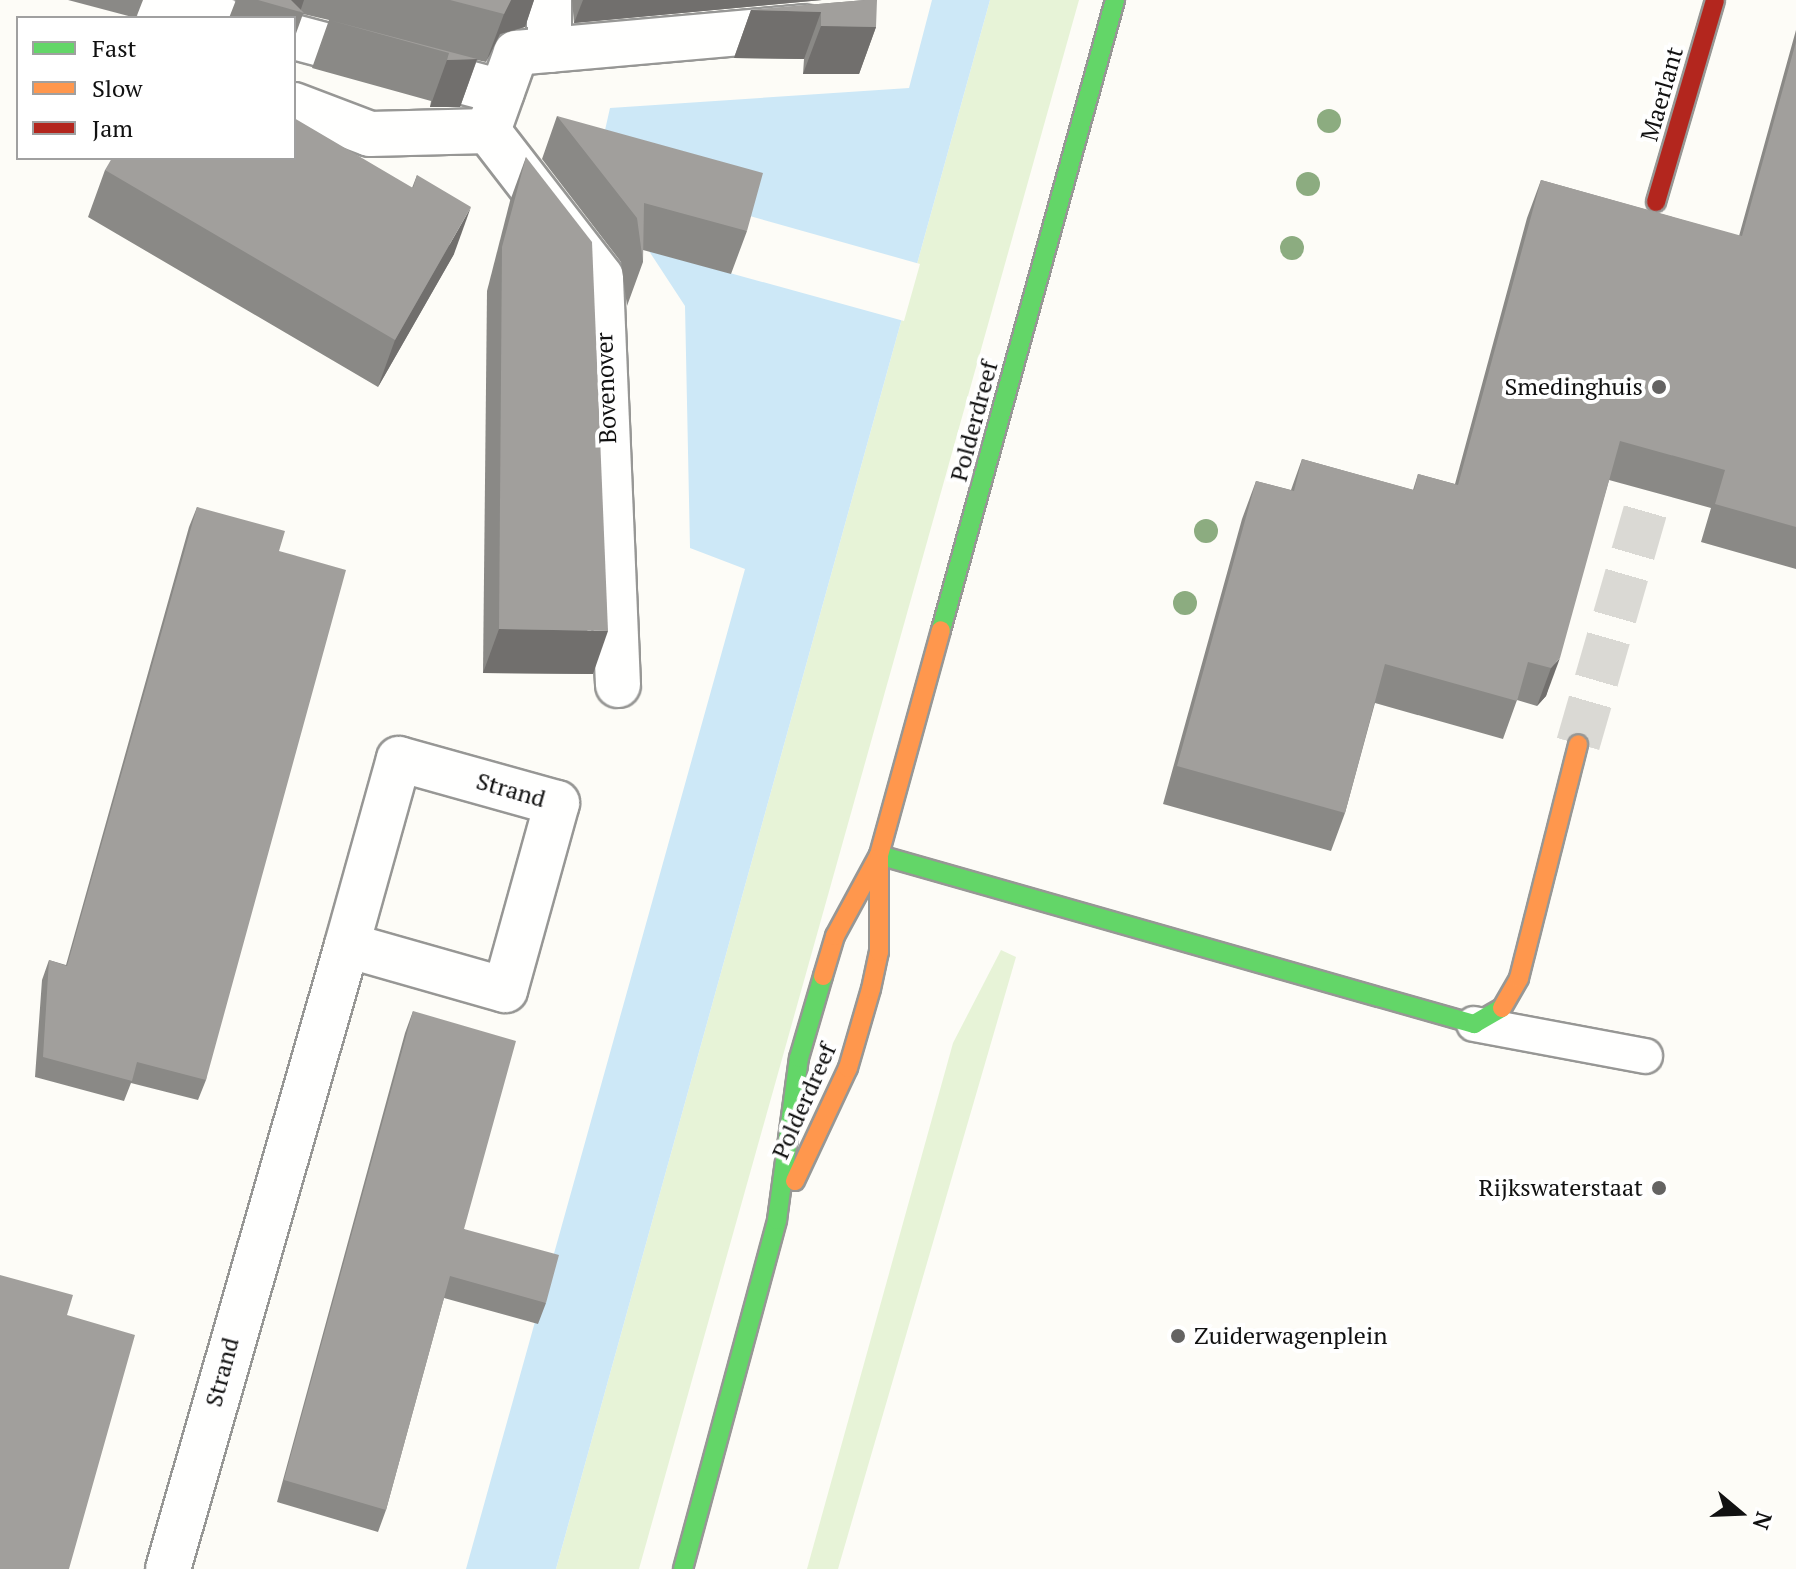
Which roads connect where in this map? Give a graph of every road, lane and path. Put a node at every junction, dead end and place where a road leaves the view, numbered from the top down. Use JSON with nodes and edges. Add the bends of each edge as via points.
{"nodes":[{"id":1,"x":152,"y":0,"type":"edge"},
{"id":2,"x":549,"y":0,"type":"edge"},
{"id":3,"x":1115,"y":0,"type":"edge"},
{"id":4,"x":1715,"y":0,"type":"edge"},
{"id":5,"x":213,"y":16,"type":"edge"},
{"id":6,"x":851,"y":23,"type":"edge"},
{"id":7,"x":296,"y":38,"type":"edge"},
{"id":8,"x":550,"y":50,"type":"junction"},
{"id":9,"x":296,"y":106,"type":"edge"},
{"id":10,"x":495,"y":111,"type":"junction"},
{"id":11,"x":1656,"y":202,"type":"dead end"},
{"id":12,"x":618,"y":685,"type":"dead end"},
{"id":13,"x":1578,"y":744,"type":"tunnel mouth"},
{"id":14,"x":879,"y":855,"type":"junction"},
{"id":15,"x":347,"y":945,"type":"junction"},
{"id":16,"x":1474,"y":1024,"type":"junction"},
{"id":17,"x":1645,"y":1056,"type":"dead end"},
{"id":18,"x":777,"y":1220,"type":"junction"},
{"id":19,"x":168,"y":1569,"type":"edge"},
{"id":20,"x":683,"y":1569,"type":"edge"}],
"edges":[{"from":1,"to":5,"type":"street"},
{"from":2,"to":8,"type":"street"},
{"from":3,"to":14,"type":"street","name":"Polderdreef"},
{"from":4,"to":11,"type":"street","name":"Maerlant"},
{"from":6,"to":8,"type":"street"},
{"from":7,"to":10,"type":"street"},
{"from":8,"to":10,"type":"street","via":[[516,53]]},
{"from":9,"to":10,"type":"street","via":[[370,134]]},
{"from":10,"to":12,"type":"street","name":"Bovenover","via":[[601,277]]},
{"from":13,"to":16,"type":"street","via":[[1519,978],[1501,1011]]},
{"from":14,"to":16,"type":"street"},
{"from":14,"to":18,"type":"street","name":"Polderdreef","via":[[835,936],[799,1058]]},
{"from":14,"to":18,"type":"street","name":"Polderdreef","via":[[879,952],[871,989],[848,1068]]},
{"from":15,"to":15,"type":"street","name":"Strand","via":[[505,990],[557,803],[399,759]]},
{"from":15,"to":19,"type":"street","name":"Strand"},
{"from":16,"to":17,"type":"lane"},
{"from":18,"to":20,"type":"street","name":"Polderdreef"}]}
